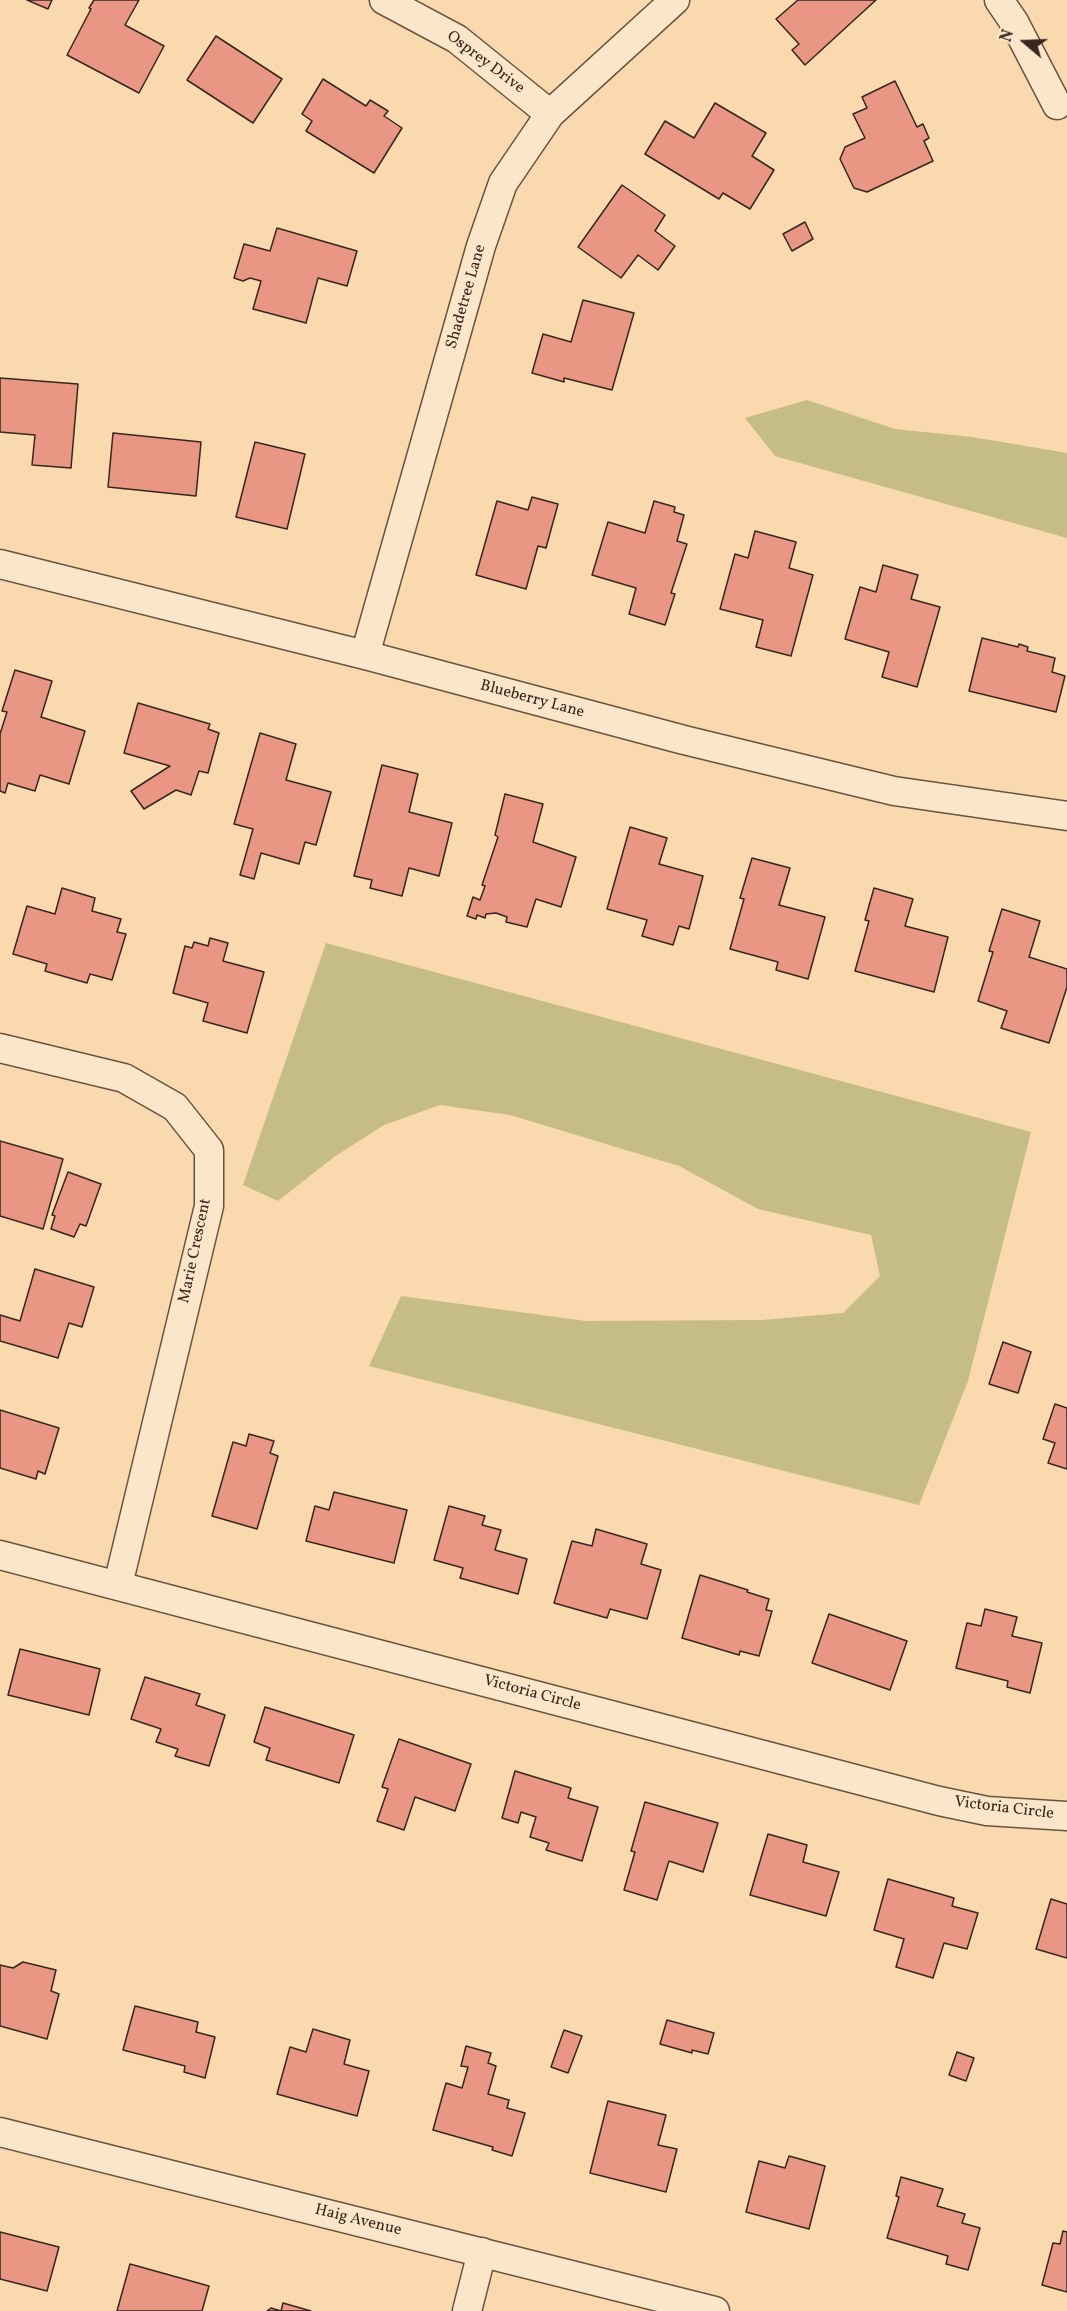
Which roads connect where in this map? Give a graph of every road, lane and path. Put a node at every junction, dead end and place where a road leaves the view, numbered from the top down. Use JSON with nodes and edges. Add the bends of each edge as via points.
{"nodes":[{"id":1,"x":384,"y":0,"type":"edge"},
{"id":2,"x":675,"y":0,"type":"edge"},
{"id":3,"x":999,"y":0,"type":"edge"},
{"id":4,"x":1057,"y":105,"type":"dead end"},
{"id":5,"x":550,"y":114,"type":"junction"},
{"id":6,"x":0,"y":564,"type":"edge"},
{"id":7,"x":365,"y":655,"type":"junction"},
{"id":8,"x":1067,"y":816,"type":"edge"},
{"id":9,"x":0,"y":1048,"type":"edge"},
{"id":10,"x":0,"y":1555,"type":"edge"},
{"id":11,"x":118,"y":1585,"type":"junction"},
{"id":12,"x":1067,"y":1816,"type":"edge"},
{"id":13,"x":0,"y":2132,"type":"edge"},
{"id":14,"x":482,"y":2252,"type":"junction"},
{"id":15,"x":467,"y":2311,"type":"edge"},
{"id":16,"x":715,"y":2311,"type":"edge"}],
"edges":[{"from":1,"to":5,"type":"street","name":"Osprey Drive","via":[[457,39]]},
{"from":2,"to":5,"type":"street","name":"Shadetree Lane"},
{"from":3,"to":4,"type":"street"},
{"from":5,"to":7,"type":"street","name":"Shadetree Lane","via":[[503,183],[484,236]]},
{"from":6,"to":7,"type":"street","name":"Blueberry Lane"},
{"from":7,"to":8,"type":"street","name":"Blueberry Lane","via":[[684,741],[894,791]]},
{"from":9,"to":11,"type":"street","name":"Marie Crescent","via":[[124,1078],[175,1107],[209,1150],[208,1206]]},
{"from":10,"to":11,"type":"street","name":"Victoria Circle"},
{"from":11,"to":12,"type":"street","name":"Victoria Circle","via":[[939,1801],[987,1810]]},
{"from":13,"to":14,"type":"street","name":"Haig Avenue"},
{"from":14,"to":15,"type":"street"},
{"from":14,"to":16,"type":"street","name":"Haig Avenue"}]}
